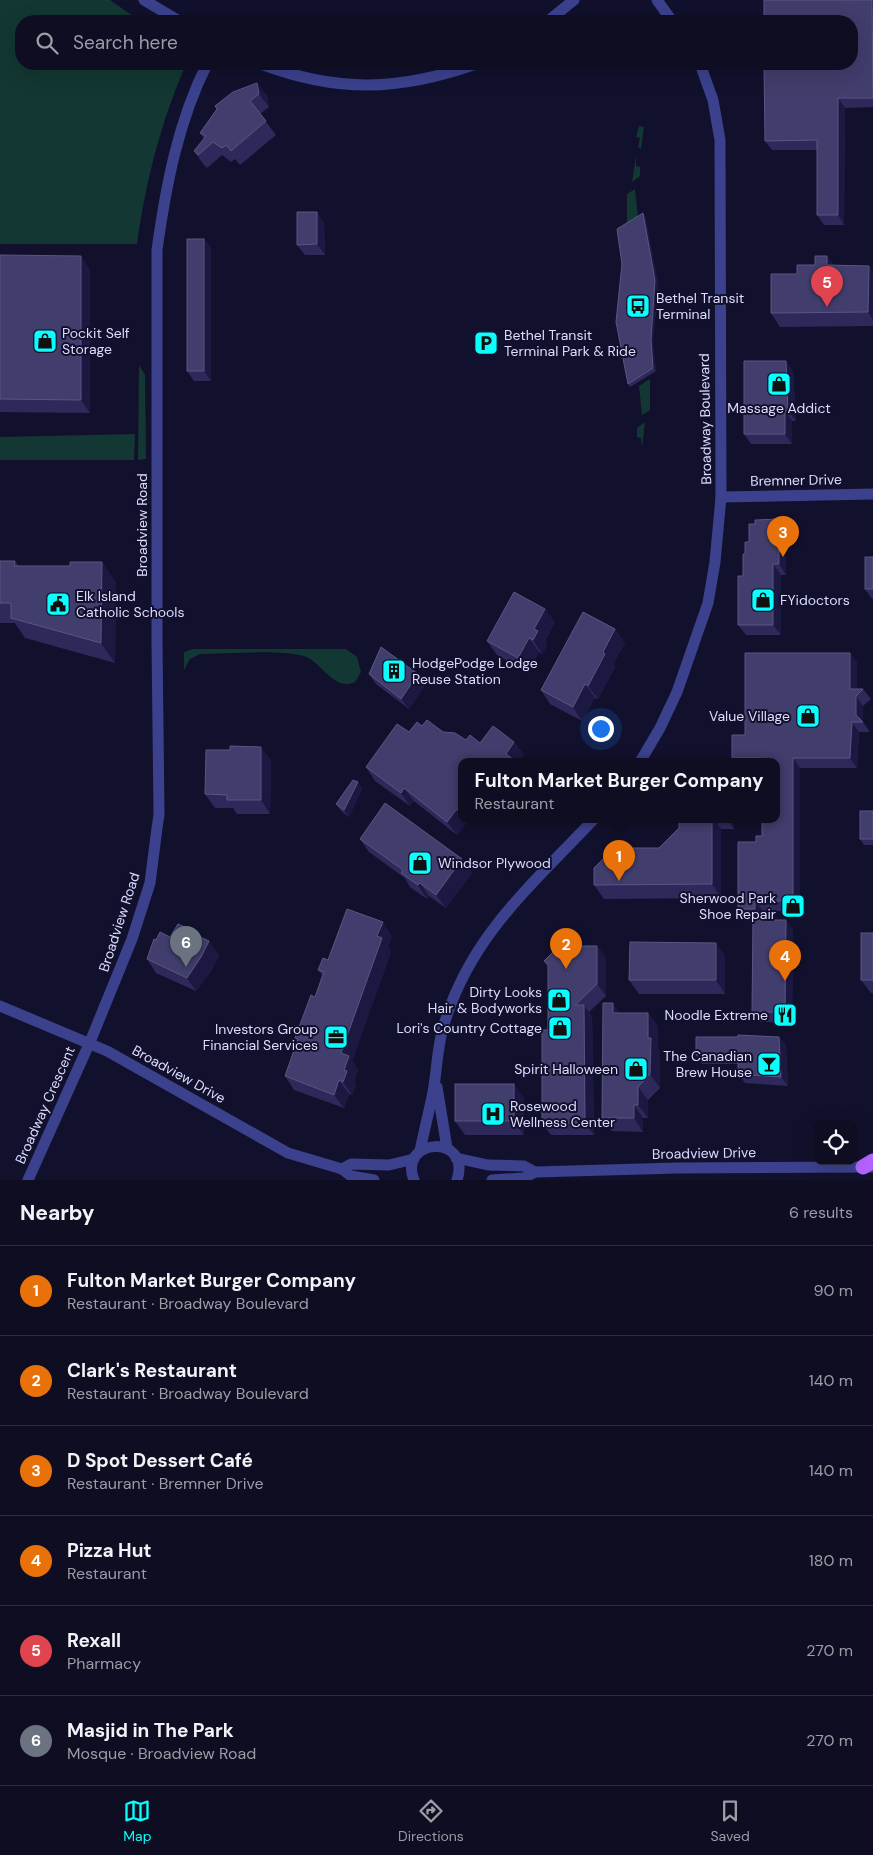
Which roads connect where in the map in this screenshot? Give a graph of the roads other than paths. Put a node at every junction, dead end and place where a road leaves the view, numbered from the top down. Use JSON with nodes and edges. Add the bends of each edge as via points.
{"nodes":[{"id":1,"x":144,"y":0,"type":"edge"},
{"id":2,"x":574,"y":0,"type":"edge"},
{"id":3,"x":657,"y":0,"type":"edge"},
{"id":4,"x":169,"y":15,"type":"edge"},
{"id":5,"x":555,"y":15,"type":"edge"},
{"id":6,"x":668,"y":15,"type":"edge"},
{"id":7,"x":204,"y":70,"type":"edge"},
{"id":8,"x":278,"y":70,"type":"edge"},
{"id":9,"x":459,"y":70,"type":"edge"},
{"id":10,"x":702,"y":70,"type":"edge"},
{"id":11,"x":873,"y":494,"type":"edge"},
{"id":12,"x":720,"y":497,"type":"junction"},
{"id":13,"x":642,"y":758,"type":"edge"},
{"id":14,"x":590,"y":823,"type":"edge"},
{"id":15,"x":0,"y":1006,"type":"edge"},
{"id":16,"x":90,"y":1042,"type":"junction"},
{"id":17,"x":435,"y":1075,"type":"junction"},
{"id":18,"x":447,"y":1148,"type":"junction"},
{"id":19,"x":417,"y":1155,"type":"junction"},
{"id":20,"x":456,"y":1158,"type":"junction"},
{"id":21,"x":870,"y":1166,"type":"edge"},
{"id":22,"x":342,"y":1169,"type":"junction"},
{"id":23,"x":535,"y":1172,"type":"junction"},
{"id":24,"x":28,"y":1180,"type":"edge"},
{"id":25,"x":374,"y":1180,"type":"edge"},
{"id":26,"x":414,"y":1180,"type":"edge"},
{"id":27,"x":457,"y":1180,"type":"edge"},
{"id":28,"x":492,"y":1180,"type":"edge"}],
"edges":[{"from":1,"to":4,"type":"street"},
{"from":2,"to":5,"type":"street"},
{"from":3,"to":6,"type":"street"},
{"from":7,"to":16,"type":"street","name":"Broadview Road","via":[[181,128],[163,204],[157,250],[159,814],[150,883],[132,939]]},
{"from":8,"to":9,"type":"street","via":[[307,80],[350,86],[400,83]]},
{"from":10,"to":12,"type":"street","name":"Broadway Boulevard","via":[[713,100],[720,140]]},
{"from":11,"to":12,"type":"street","name":"Bremner Drive"},
{"from":12,"to":13,"type":"street","name":"Broadway Boulevard","via":[[708,604],[677,692]]},
{"from":14,"to":17,"type":"street","via":[[504,913],[479,947],[456,990],[444,1028]]},
{"from":15,"to":16,"type":"street","name":"Broadview Drive"},
{"from":16,"to":22,"type":"street","name":"Broadview Drive","via":[[288,1153]]},
{"from":16,"to":24,"type":"street","name":"Broadway Crescent"},
{"from":17,"to":18,"type":"street"},
{"from":17,"to":19,"type":"street"},
{"from":18,"to":19,"type":"street","via":[[430,1146]]},
{"from":18,"to":20,"type":"street"},
{"from":19,"to":22,"type":"street","via":[[389,1165],[351,1164]]},
{"from":19,"to":26,"type":"street","via":[[411,1171]]},
{"from":20,"to":23,"type":"street","name":"Broadview Drive","via":[[488,1165],[524,1166]]},
{"from":20,"to":27,"type":"street","via":[[459,1165]]},
{"from":21,"to":23,"type":"street","name":"Broadview Drive"},
{"from":22,"to":25,"type":"street","name":"Broadview Drive","via":[[351,1176]]},
{"from":23,"to":28,"type":"street","name":"Broadview Drive","via":[[524,1178]]}]}
